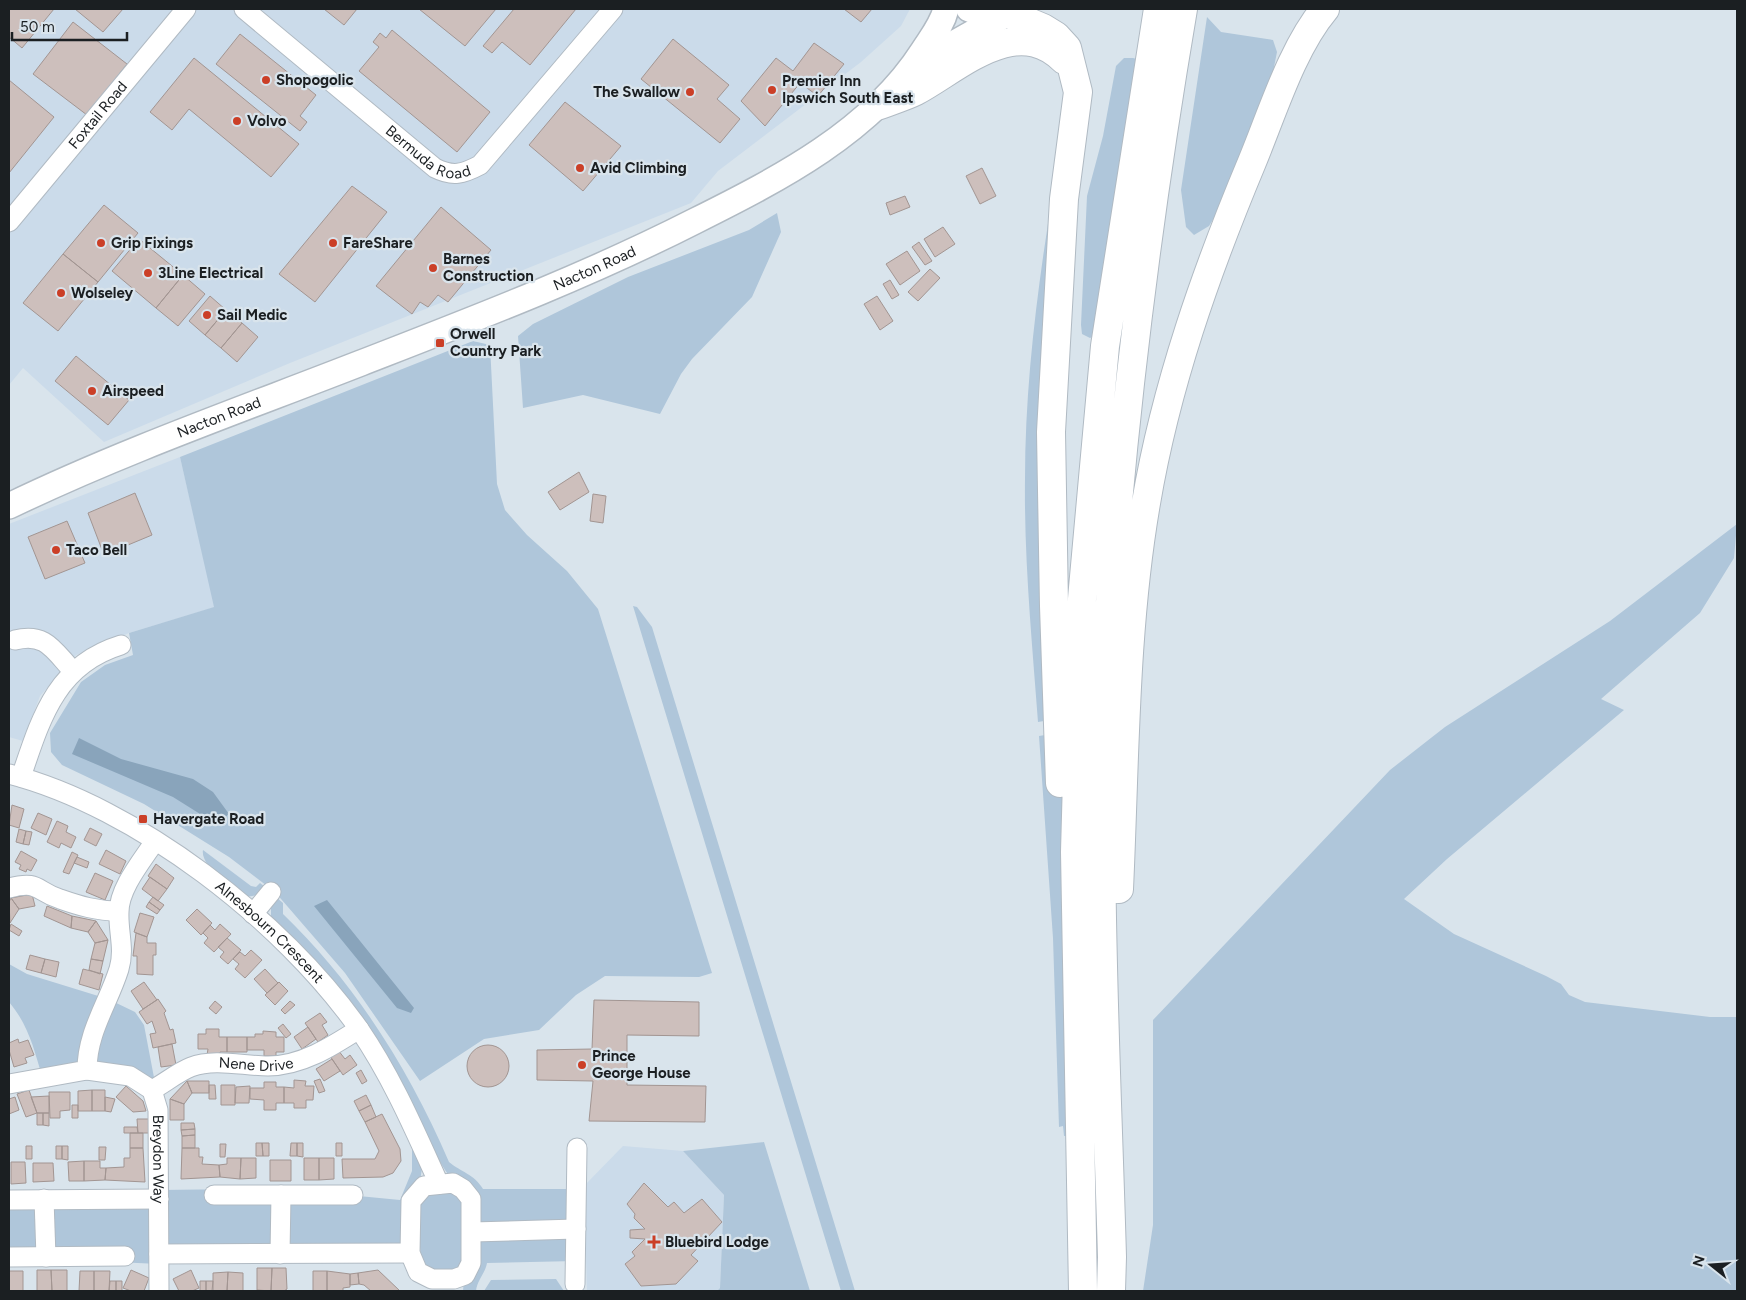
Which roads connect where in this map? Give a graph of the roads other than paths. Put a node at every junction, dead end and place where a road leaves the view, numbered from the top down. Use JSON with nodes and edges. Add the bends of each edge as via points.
{"nodes":[{"id":1,"x":186,"y":9,"type":"edge"},
{"id":2,"x":244,"y":9,"type":"edge"},
{"id":3,"x":613,"y":9,"type":"edge"},
{"id":4,"x":946,"y":9,"type":"edge"},
{"id":5,"x":968,"y":9,"type":"edge"},
{"id":6,"x":1158,"y":9,"type":"edge"},
{"id":7,"x":1183,"y":9,"type":"edge"},
{"id":8,"x":1325,"y":9,"type":"edge"},
{"id":9,"x":1014,"y":13,"type":"edge"},
{"id":10,"x":1165,"y":39,"type":"junction"},
{"id":11,"x":914,"y":66,"type":"junction"},
{"id":12,"x":1074,"y":70,"type":"junction"},
{"id":13,"x":877,"y":106,"type":"junction"},
{"id":14,"x":9,"y":222,"type":"edge"},
{"id":15,"x":74,"y":474,"type":"junction"},
{"id":16,"x":9,"y":493,"type":"edge"},
{"id":17,"x":9,"y":506,"type":"edge"},
{"id":18,"x":15,"y":640,"type":"dead end"},
{"id":19,"x":121,"y":645,"type":"dead end"},
{"id":20,"x":73,"y":670,"type":"junction"},
{"id":21,"x":15,"y":776,"type":"edge"},
{"id":22,"x":155,"y":841,"type":"junction"},
{"id":23,"x":1075,"y":852,"type":"junction"},
{"id":24,"x":9,"y":888,"type":"edge"},
{"id":25,"x":271,"y":892,"type":"dead end"},
{"id":26,"x":118,"y":911,"type":"junction"},
{"id":27,"x":254,"y":914,"type":"junction"},
{"id":28,"x":1103,"y":968,"type":"junction"},
{"id":29,"x":358,"y":1029,"type":"junction"},
{"id":30,"x":86,"y":1070,"type":"junction"},
{"id":31,"x":9,"y":1084,"type":"edge"},
{"id":32,"x":152,"y":1090,"type":"junction"},
{"id":33,"x":577,"y":1148,"type":"dead end"},
{"id":34,"x":439,"y":1184,"type":"junction"},
{"id":35,"x":214,"y":1195,"type":"dead end"},
{"id":36,"x":280,"y":1195,"type":"junction"},
{"id":37,"x":353,"y":1195,"type":"dead end"},
{"id":38,"x":44,"y":1199,"type":"junction"},
{"id":39,"x":159,"y":1199,"type":"junction"},
{"id":40,"x":9,"y":1200,"type":"edge"},
{"id":41,"x":576,"y":1229,"type":"junction"},
{"id":42,"x":472,"y":1232,"type":"junction"},
{"id":43,"x":410,"y":1253,"type":"junction"},
{"id":44,"x":159,"y":1254,"type":"junction"},
{"id":45,"x":280,"y":1254,"type":"junction"},
{"id":46,"x":125,"y":1256,"type":"dead end"},
{"id":47,"x":9,"y":1257,"type":"edge"},
{"id":48,"x":46,"y":1257,"type":"junction"},
{"id":49,"x":575,"y":1284,"type":"dead end"},
{"id":50,"x":454,"y":1285,"type":"edge"},
{"id":51,"x":159,"y":1291,"type":"edge"},
{"id":52,"x":1083,"y":1291,"type":"edge"},
{"id":53,"x":1111,"y":1291,"type":"edge"}],
"edges":[{"from":1,"to":14,"type":"street","name":"Foxtail Road"},
{"from":2,"to":3,"type":"street","name":"Bermuda Road","via":[[435,168],[447,174],[465,173],[480,165]]},
{"from":4,"to":11,"type":"main road","name":"Nacton Road","via":[[943,21]]},
{"from":5,"to":9,"type":"main road","via":[[984,15]]},
{"from":6,"to":10,"type":"highway"},
{"from":7,"to":10,"type":"highway"},
{"from":8,"to":28,"type":"highway","via":[[1305,37],[1263,133],[1214,253],[1174,375],[1146,503],[1132,615],[1118,913]]},
{"from":9,"to":11,"type":"main road","name":"Nacton Road"},
{"from":9,"to":12,"type":"highway","via":[[1056,36],[1067,48]]},
{"from":10,"to":23,"type":"highway","via":[[1105,346],[1082,599]]},
{"from":10,"to":28,"type":"highway","via":[[1108,616],[1102,820]]},
{"from":11,"to":13,"type":"main road","name":"Nacton Road"},
{"from":12,"to":13,"type":"highway","via":[[1045,46],[1008,43],[974,54],[916,91]]},
{"from":12,"to":23,"type":"highway","via":[[1078,92],[1064,199],[1051,432],[1060,787]]},
{"from":13,"to":15,"type":"main road","name":"Nacton Road","via":[[818,153],[756,191],[623,257],[494,311]]},
{"from":15,"to":16,"type":"main road","name":"Nacton Road"},
{"from":15,"to":17,"type":"main road","name":"Nacton Road"},
{"from":18,"to":20,"type":"street","via":[[44,640]]},
{"from":19,"to":20,"type":"street","via":[[90,658]]},
{"from":20,"to":21,"type":"street","via":[[46,708]]},
{"from":21,"to":22,"type":"street","name":"Alnesbourn Crescent","via":[[101,811]]},
{"from":22,"to":26,"type":"street","via":[[126,887]]},
{"from":22,"to":27,"type":"street","name":"Alnesbourn Crescent","via":[[194,865]]},
{"from":23,"to":52,"type":"highway"},
{"from":24,"to":26,"type":"street","via":[[36,885],[57,898],[96,911]]},
{"from":25,"to":27,"type":"street"},
{"from":26,"to":30,"type":"street","via":[[122,949],[119,968],[92,1031]]},
{"from":27,"to":29,"type":"street","name":"Alnesbourn Crescent","via":[[299,957]]},
{"from":28,"to":53,"type":"highway"},
{"from":29,"to":32,"type":"street","name":"Nene Drive","via":[[302,1060],[270,1066],[207,1063],[190,1067]]},
{"from":29,"to":34,"type":"street","name":"Alnesbourn Crescent","via":[[398,1093]]},
{"from":30,"to":31,"type":"street"},
{"from":30,"to":32,"type":"street","via":[[130,1076]]},
{"from":32,"to":39,"type":"street","name":"Breydon Way","via":[[158,1110]]},
{"from":33,"to":41,"type":"street"},
{"from":34,"to":42,"type":"street","via":[[453,1183],[471,1199]]},
{"from":34,"to":43,"type":"street","via":[[424,1186],[412,1201]]},
{"from":35,"to":36,"type":"street"},
{"from":36,"to":37,"type":"street"},
{"from":36,"to":45,"type":"street"},
{"from":38,"to":39,"type":"street"},
{"from":38,"to":40,"type":"street"},
{"from":38,"to":48,"type":"street"},
{"from":39,"to":44,"type":"street","name":"Breydon Way"},
{"from":41,"to":42,"type":"street"},
{"from":41,"to":49,"type":"street"},
{"from":42,"to":50,"type":"street","via":[[471,1263]]},
{"from":43,"to":45,"type":"street"},
{"from":43,"to":50,"type":"street","via":[[418,1272]]},
{"from":44,"to":45,"type":"street"},
{"from":44,"to":51,"type":"street","name":"Breydon Way"},
{"from":46,"to":48,"type":"street"},
{"from":47,"to":48,"type":"street"}]}
